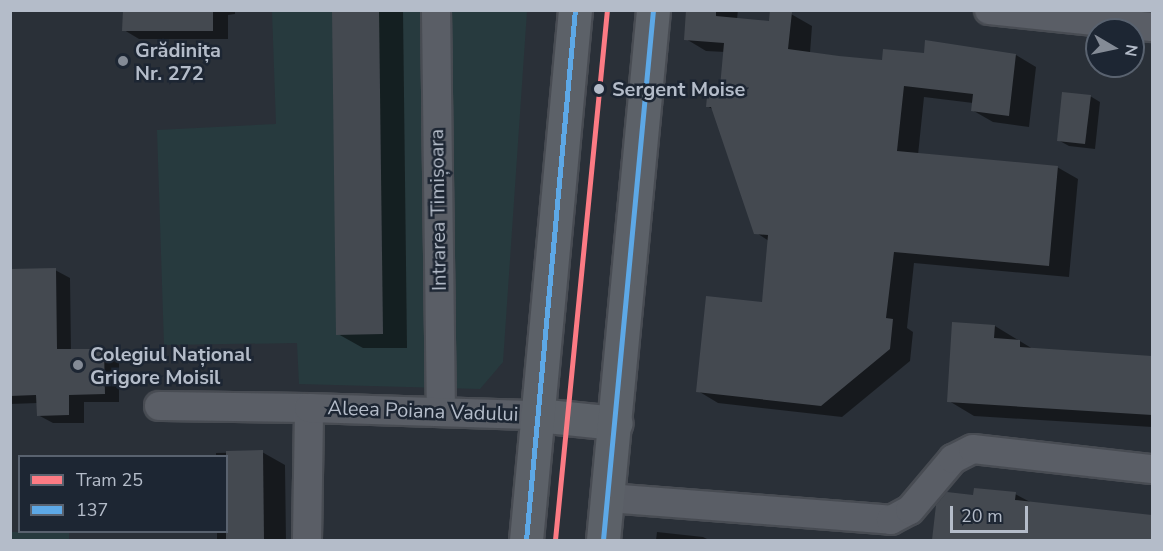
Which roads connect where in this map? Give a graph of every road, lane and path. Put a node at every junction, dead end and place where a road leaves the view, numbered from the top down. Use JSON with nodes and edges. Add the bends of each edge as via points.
{"nodes":[{"id":1,"x":436,"y":10,"type":"edge"},
{"id":2,"x":575,"y":10,"type":"edge"},
{"id":3,"x":653,"y":10,"type":"edge"},
{"id":4,"x":988,"y":10,"type":"edge"},
{"id":5,"x":1091,"y":16,"type":"edge"},
{"id":6,"x":1152,"y":27,"type":"edge"},
{"id":7,"x":159,"y":406,"type":"dead end"},
{"id":8,"x":309,"y":408,"type":"junction"},
{"id":9,"x":441,"y":409,"type":"junction"},
{"id":10,"x":537,"y":415,"type":"junction"},
{"id":11,"x":616,"y":423,"type":"junction"},
{"id":12,"x":1152,"y":469,"type":"edge"},
{"id":13,"x":608,"y":498,"type":"junction"},
{"id":14,"x":307,"y":540,"type":"edge"},
{"id":15,"x":526,"y":540,"type":"edge"},
{"id":16,"x":603,"y":540,"type":"edge"}],
"edges":[{"from":1,"to":9,"type":"street","name":"Intrarea Timișoara"},
{"from":2,"to":10,"type":"main road"},
{"from":3,"to":11,"type":"main road"},
{"from":4,"to":5,"type":"street"},
{"from":5,"to":6,"type":"street"},
{"from":7,"to":8,"type":"street","name":"Aleea Poiana Vadului"},
{"from":8,"to":9,"type":"street","name":"Aleea Poiana Vadului"},
{"from":8,"to":14,"type":"street","name":"Aleea Poiana Vadului"},
{"from":9,"to":10,"type":"street","name":"Aleea Poiana Vadului"},
{"from":10,"to":11,"type":"main road"},
{"from":10,"to":15,"type":"main road"},
{"from":11,"to":13,"type":"main road"},
{"from":12,"to":13,"type":"street","via":[[973,449],[953,459],[910,510],[891,520]]},
{"from":13,"to":16,"type":"main road"}]}
